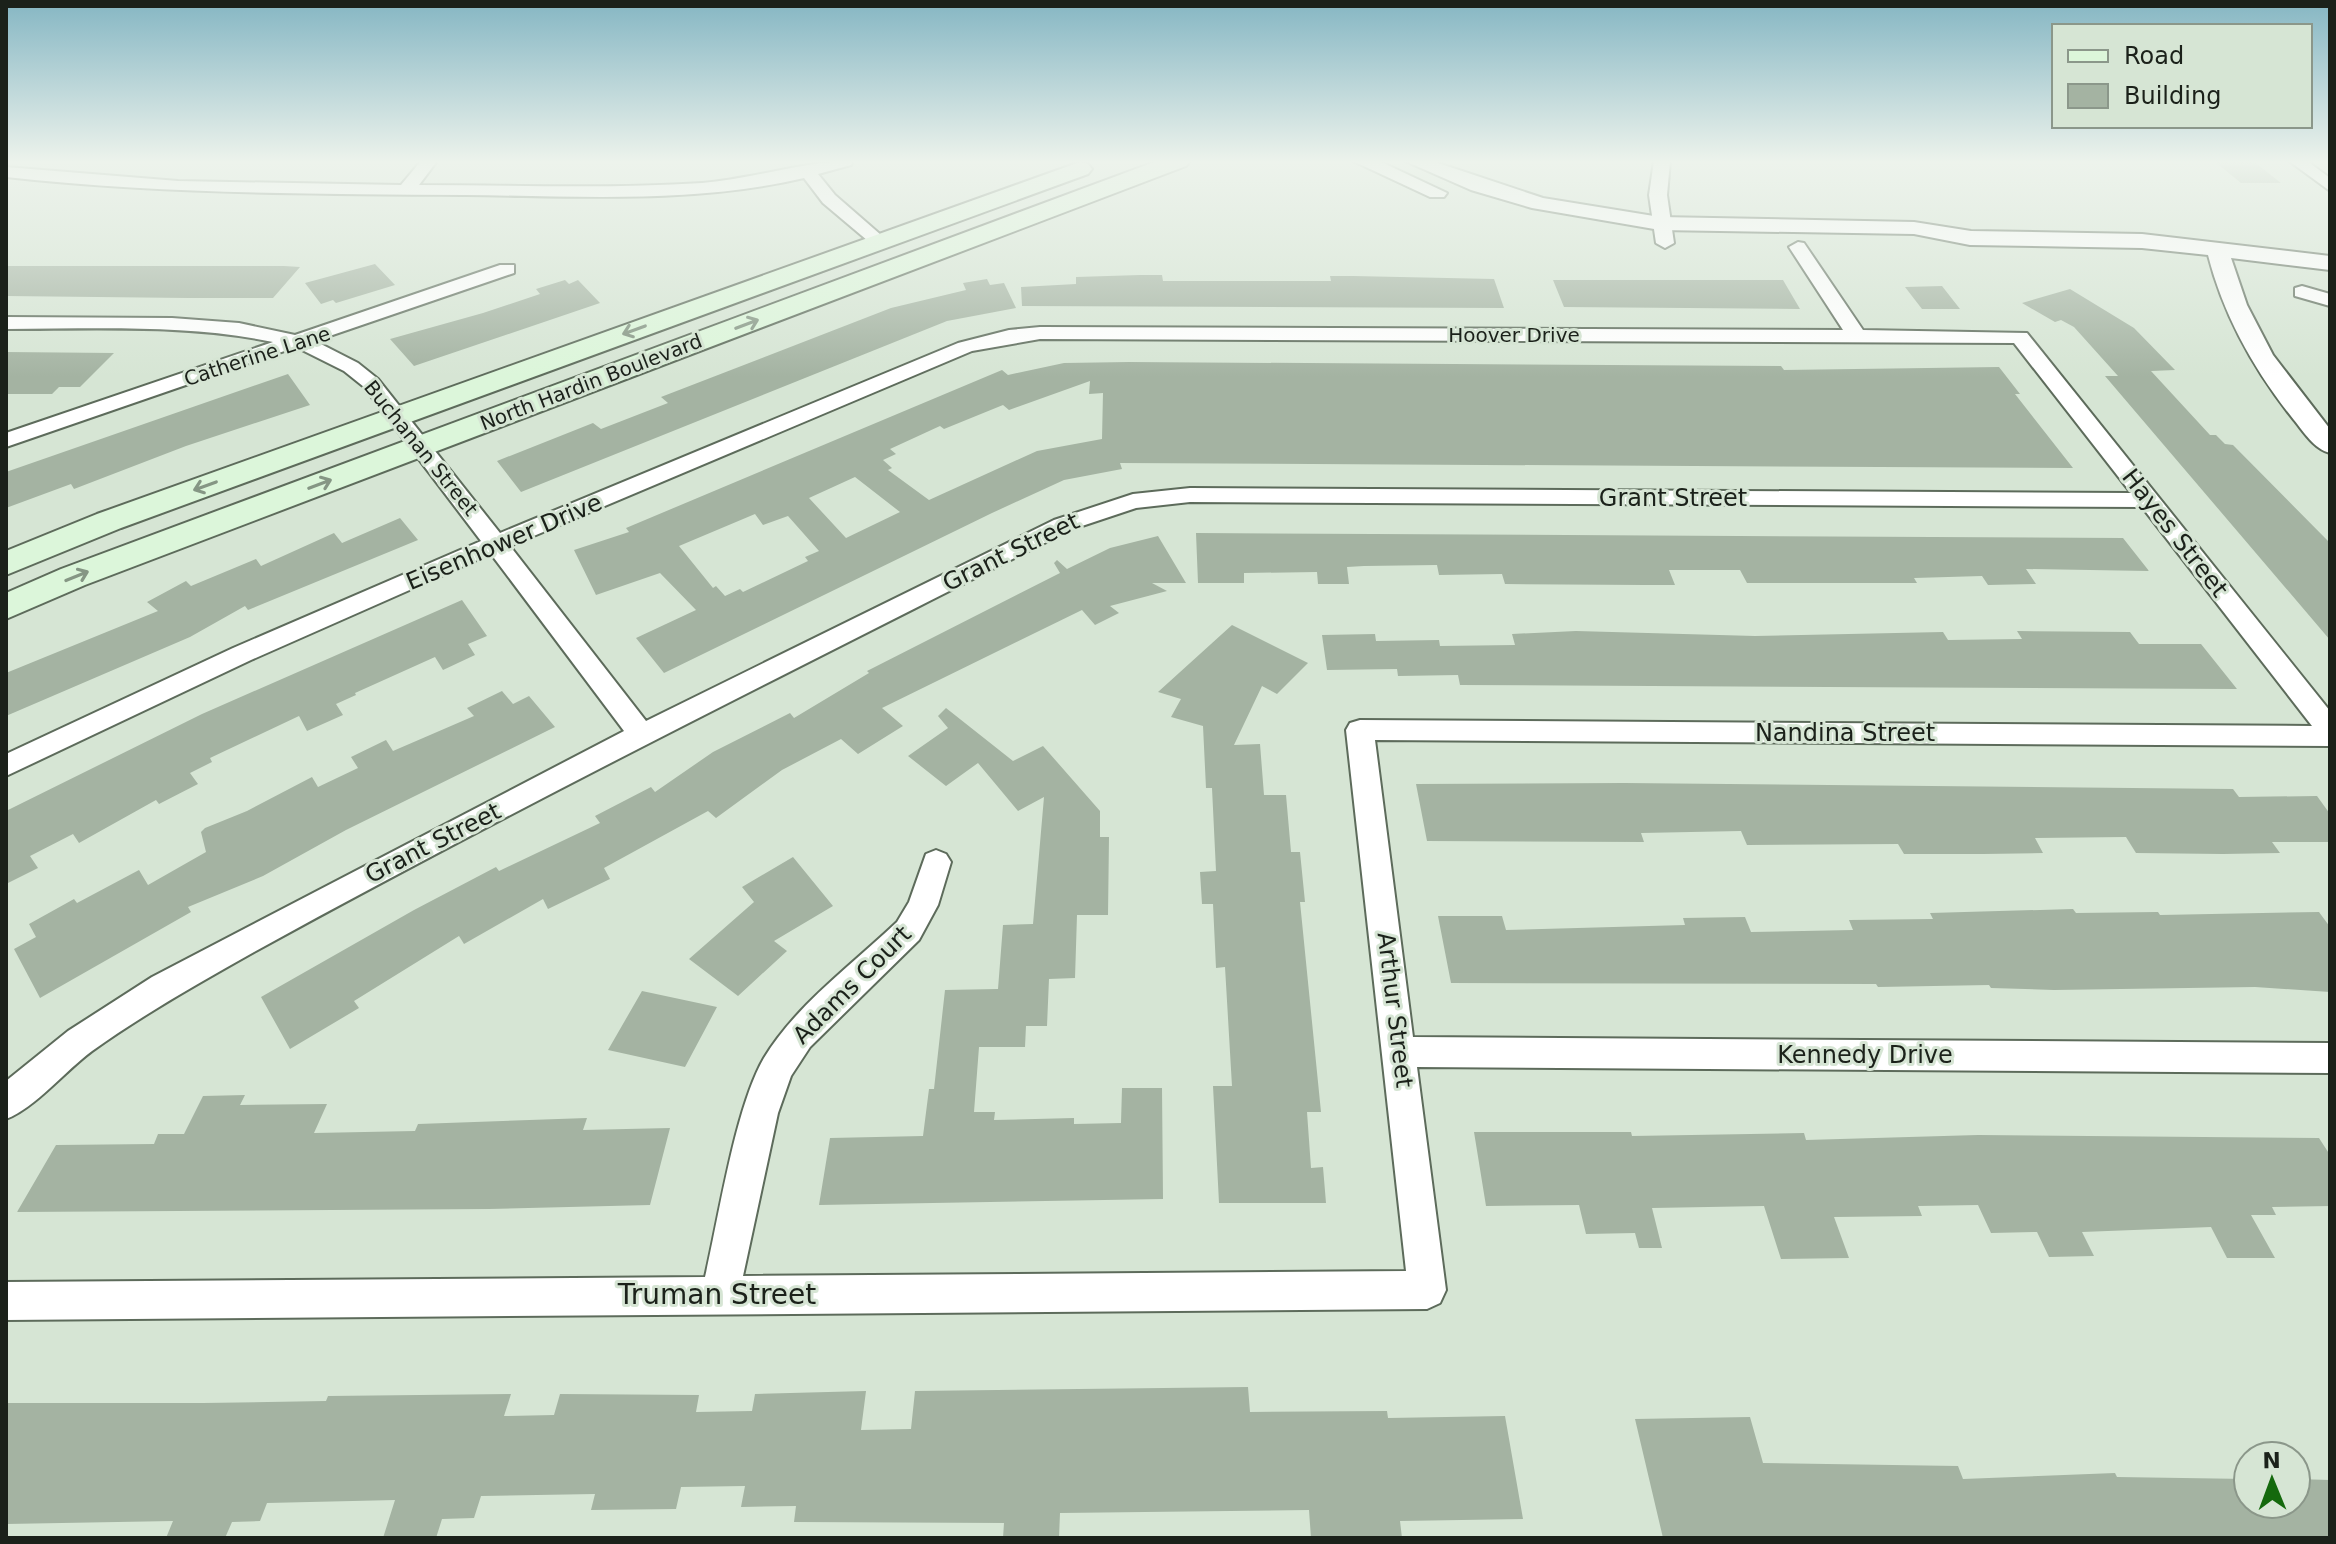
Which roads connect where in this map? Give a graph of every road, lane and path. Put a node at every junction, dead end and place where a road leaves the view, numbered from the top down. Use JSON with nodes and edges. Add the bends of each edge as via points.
{"nodes":[{"id":1,"x":869,"y":233,"type":"edge"},
{"id":2,"x":905,"y":233,"type":"edge"},
{"id":3,"x":987,"y":233,"type":"edge"},
{"id":4,"x":1656,"y":233,"type":"edge"},
{"id":5,"x":1660,"y":233,"type":"edge"},
{"id":6,"x":1703,"y":233,"type":"edge"},
{"id":7,"x":1951,"y":233,"type":"edge"},
{"id":8,"x":1664,"y":234,"type":"junction"},
{"id":9,"x":1970,"y":238,"type":"junction"},
{"id":10,"x":880,"y":242,"type":"junction"},
{"id":11,"x":1798,"y":247,"type":"junction"},
{"id":12,"x":2218,"y":252,"type":"junction"},
{"id":13,"x":2330,"y":263,"type":"edge"},
{"id":14,"x":507,"y":269,"type":"dead end"},
{"id":15,"x":2302,"y":292,"type":"dead end"},
{"id":16,"x":2330,"y":300,"type":"edge"},
{"id":17,"x":6,"y":323,"type":"edge"},
{"id":18,"x":1009,"y":336,"type":"joint"},
{"id":19,"x":1857,"y":337,"type":"junction"},
{"id":20,"x":2020,"y":337,"type":"joint"},
{"id":21,"x":301,"y":342,"type":"junction"},
{"id":22,"x":396,"y":416,"type":"junction"},
{"id":23,"x":6,"y":440,"type":"edge"},
{"id":24,"x":2330,"y":445,"type":"edge"},
{"id":25,"x":421,"y":446,"type":"junction"},
{"id":26,"x":2150,"y":500,"type":"junction"},
{"id":27,"x":497,"y":544,"type":"junction"},
{"id":28,"x":6,"y":564,"type":"edge"},
{"id":29,"x":6,"y":607,"type":"edge"},
{"id":30,"x":1360,"y":730,"type":"joint"},
{"id":31,"x":2330,"y":730,"type":"edge"},
{"id":32,"x":643,"y":736,"type":"junction"},
{"id":33,"x":2330,"y":736,"type":"edge"},
{"id":34,"x":6,"y":766,"type":"edge"},
{"id":35,"x":936,"y":862,"type":"dead end"},
{"id":36,"x":1400,"y":1052,"type":"junction"},
{"id":37,"x":2330,"y":1058,"type":"edge"},
{"id":38,"x":6,"y":1103,"type":"edge"},
{"id":39,"x":1427,"y":1290,"type":"joint"},
{"id":40,"x":720,"y":1293,"type":"junction"},
{"id":41,"x":6,"y":1301,"type":"edge"}],
"edges":[{"from":1,"to":10,"type":"street"},
{"from":2,"to":10,"type":"main road","name":"North Hardin Boulevard"},
{"from":25,"to":3,"type":"main road","name":"North Hardin Boulevard","one_way":true},
{"from":4,"to":8,"type":"street"},
{"from":5,"to":8,"type":"street"},
{"from":6,"to":8,"type":"street"},
{"from":7,"to":9,"type":"street"},
{"from":8,"to":11,"type":"street"},
{"from":9,"to":11,"type":"street","via":[[1934,247]]},
{"from":9,"to":12,"type":"street","via":[[2105,239]]},
{"from":10,"to":22,"type":"main road","name":"North Hardin Boulevard","one_way":true},
{"from":11,"to":19,"type":"street"},
{"from":12,"to":13,"type":"street"},
{"from":12,"to":24,"type":"street","via":[[2229,293],[2250,337]]},
{"from":14,"to":21,"type":"street","name":"Catherine Lane"},
{"from":15,"to":16,"type":"street"},
{"from":17,"to":21,"type":"street","name":"Buchanan Street","via":[[195,324]]},
{"from":18,"to":19,"type":"street","name":"Hoover Drive"},
{"from":18,"to":27,"type":"street","name":"Eisenhower Drive","via":[[965,347]]},
{"from":19,"to":20,"type":"street","name":"Hoover Drive"},
{"from":20,"to":26,"type":"street","name":"Hayes Street"},
{"from":21,"to":22,"type":"street","name":"Buchanan Street","via":[[363,375]]},
{"from":21,"to":23,"type":"street","name":"Catherine Lane"},
{"from":22,"to":25,"type":"street","name":"Buchanan Street"},
{"from":22,"to":28,"type":"main road","name":"North Hardin Boulevard","one_way":true},
{"from":25,"to":27,"type":"street","name":"Buchanan Street"},
{"from":29,"to":25,"type":"main road","name":"North Hardin Boulevard","one_way":true},
{"from":26,"to":31,"type":"street","name":"Hayes Street"},
{"from":26,"to":32,"type":"street","name":"Grant Street","via":[[1153,498],[1062,525]]},
{"from":27,"to":32,"type":"street","name":"Buchanan Street"},
{"from":27,"to":34,"type":"street","name":"Eisenhower Drive","via":[[119,710]]},
{"from":30,"to":33,"type":"street","name":"Nandina Street"},
{"from":30,"to":36,"type":"street","name":"Arthur Street"},
{"from":32,"to":38,"type":"street","name":"Grant Street","via":[[211,962],[70,1049]]},
{"from":35,"to":40,"type":"street","name":"Adams Court","via":[[923,905],[908,931],[798,1037],[776,1069]]},
{"from":36,"to":37,"type":"street","name":"Kennedy Drive"},
{"from":36,"to":39,"type":"street","name":"Arthur Street"},
{"from":39,"to":40,"type":"street","name":"Truman Street"},
{"from":40,"to":41,"type":"street","name":"Truman Street"}]}
